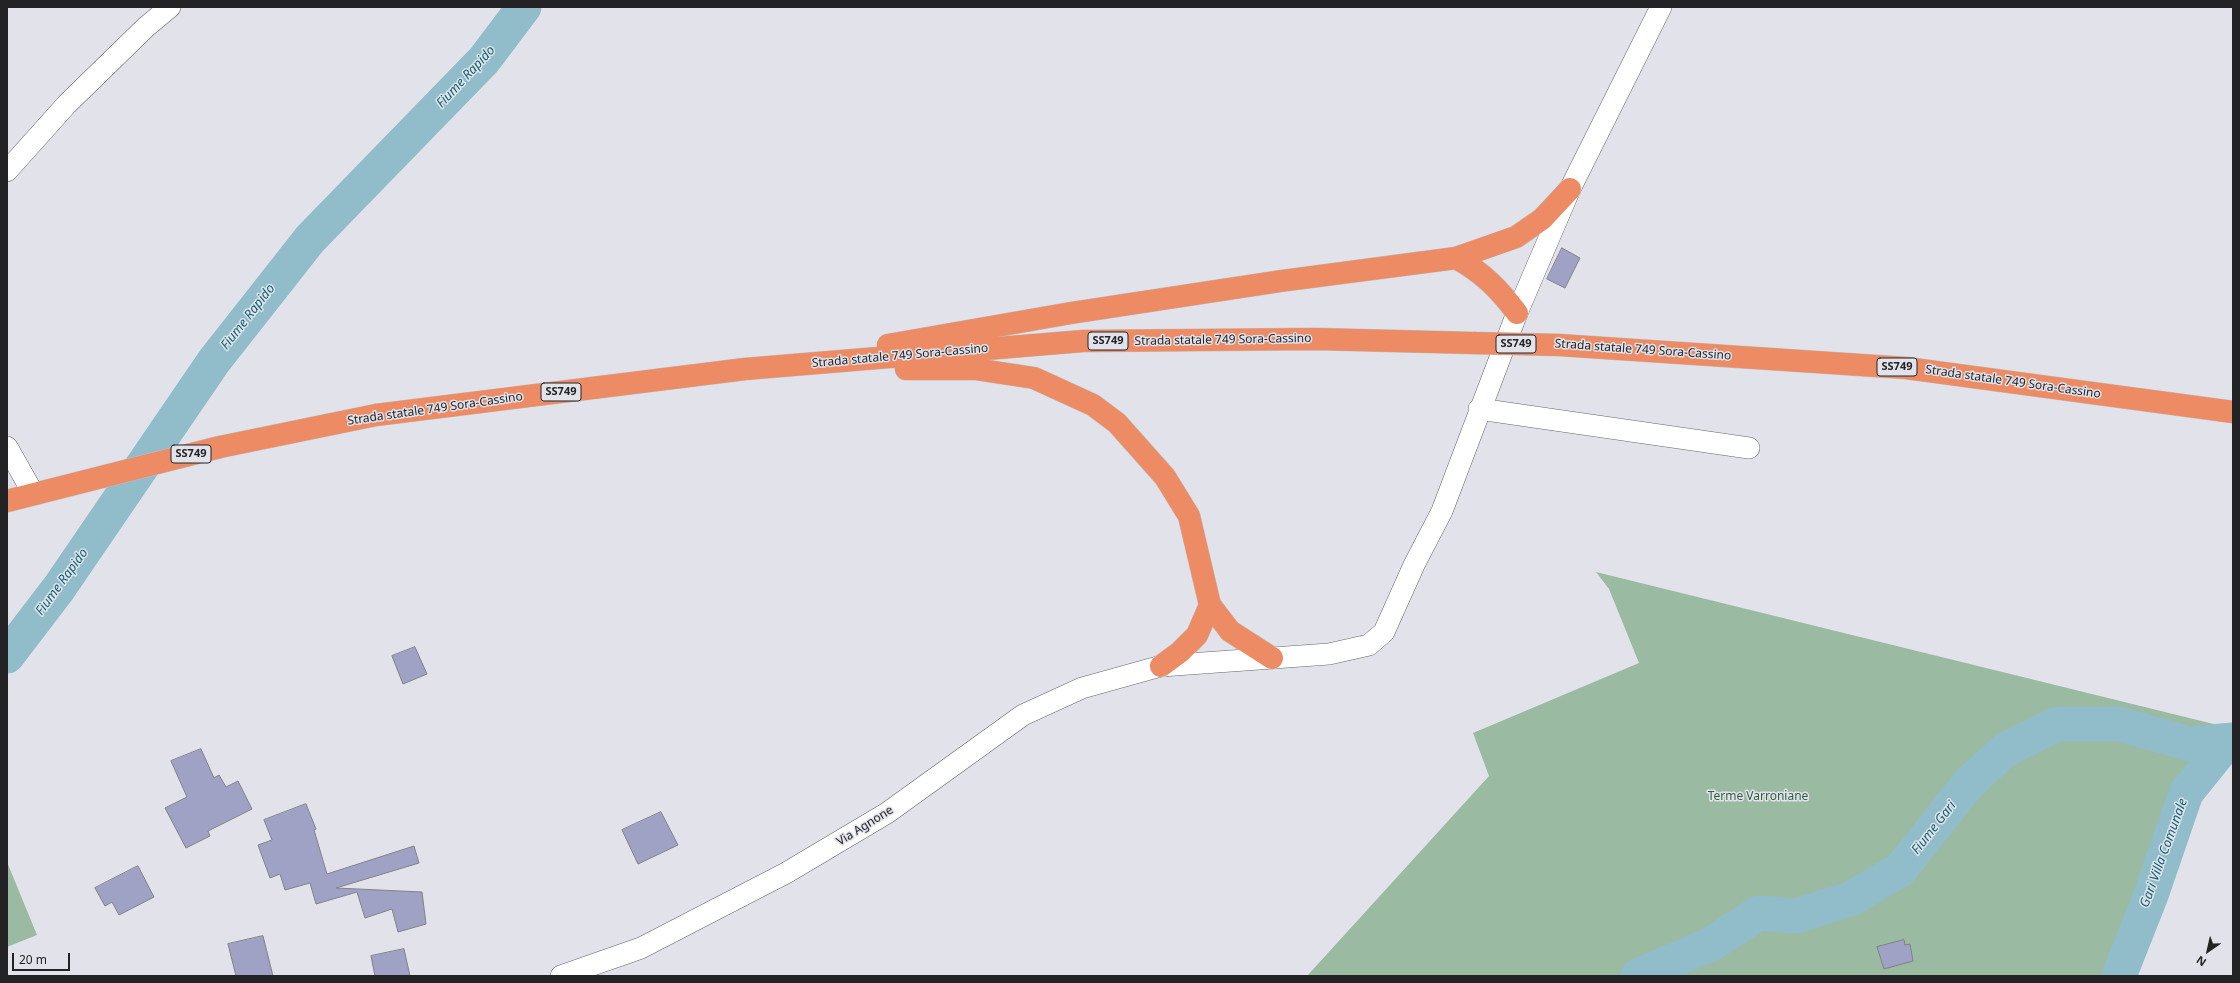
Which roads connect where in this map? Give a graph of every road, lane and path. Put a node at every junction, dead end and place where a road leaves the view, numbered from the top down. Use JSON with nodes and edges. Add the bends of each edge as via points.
{"nodes":[{"id":1,"x":170,"y":7,"type":"edge"},
{"id":2,"x":1661,"y":7,"type":"edge"},
{"id":3,"x":7,"y":171,"type":"edge"},
{"id":4,"x":1570,"y":189,"type":"junction"},
{"id":5,"x":1456,"y":258,"type":"junction"},
{"id":6,"x":1517,"y":313,"type":"junction"},
{"id":7,"x":745,"y":369,"type":"junction"},
{"id":8,"x":1479,"y":409,"type":"junction"},
{"id":9,"x":2233,"y":412,"type":"edge"},
{"id":10,"x":7,"y":447,"type":"edge"},
{"id":11,"x":1749,"y":448,"type":"dead end"},
{"id":12,"x":33,"y":493,"type":"junction"},
{"id":13,"x":7,"y":501,"type":"edge"},
{"id":14,"x":1210,"y":605,"type":"junction"},
{"id":15,"x":1272,"y":658,"type":"junction"},
{"id":16,"x":1161,"y":666,"type":"junction"},
{"id":17,"x":561,"y":976,"type":"edge"}],
"edges":[{"from":1,"to":3,"type":"street","via":[[67,104]]},
{"from":2,"to":4,"type":"street","name":"Via Agnone"},
{"from":4,"to":5,"type":"highway","via":[[1542,219],[1516,237]]},
{"from":4,"to":6,"type":"street","name":"Via Agnone"},
{"from":5,"to":6,"type":"highway","via":[[1477,269],[1491,281]]},
{"from":5,"to":7,"type":"highway","via":[[1071,313]]},
{"from":6,"to":8,"type":"street","name":"Via Agnone"},
{"from":7,"to":9,"type":"highway","name":"Strada statale 749 Sora-Cassino","number":"SS749","bridge":true,"via":[[1083,342],[1316,339],[1559,345],[1906,368]]},
{"from":7,"to":12,"type":"highway","name":"Strada statale 749 Sora-Cassino","number":"SS749","via":[[376,415],[220,447]]},
{"from":7,"to":14,"type":"highway","via":[[975,369],[1034,378],[1093,405],[1117,423],[1165,478],[1188,516]]},
{"from":8,"to":11,"type":"street"},
{"from":8,"to":15,"type":"street","name":"Via Agnone","via":[[1442,511],[1384,632],[1370,645],[1329,654]]},
{"from":10,"to":12,"type":"street"},
{"from":12,"to":13,"type":"highway","name":"Strada statale 749 Sora-Cassino","number":"SS749"},
{"from":14,"to":15,"type":"highway","via":[[1230,631]]},
{"from":14,"to":16,"type":"highway","via":[[1197,636]]},
{"from":15,"to":16,"type":"street","name":"Via Agnone"},
{"from":16,"to":17,"type":"street","name":"Via Agnone","via":[[1082,688],[1023,715],[886,813],[786,873],[641,948]]}]}
